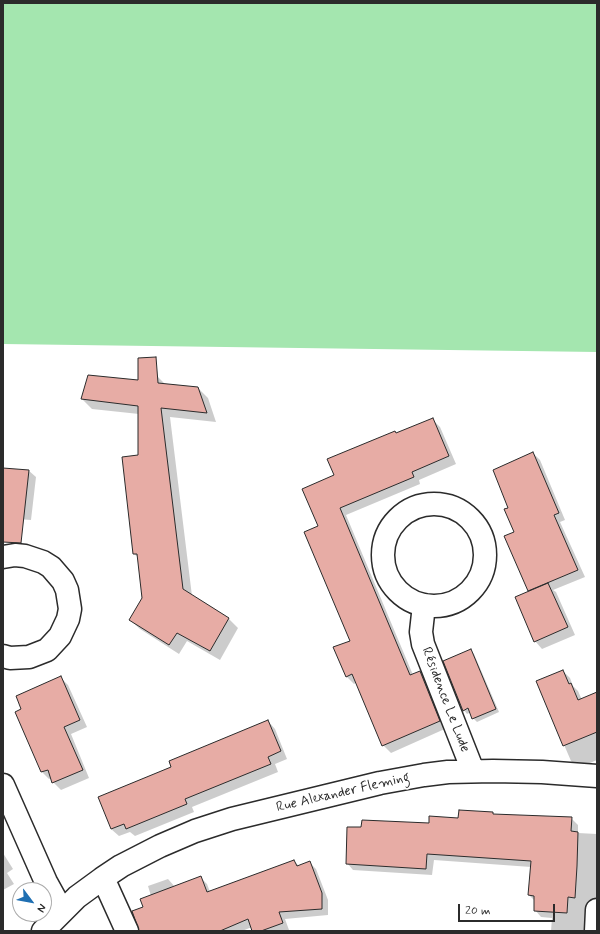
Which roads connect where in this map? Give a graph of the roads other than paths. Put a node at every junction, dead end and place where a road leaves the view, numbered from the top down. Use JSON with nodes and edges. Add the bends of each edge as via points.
{"nodes":[{"id":1,"x":3,"y":557,"type":"edge"},
{"id":2,"x":424,"y":605,"type":"junction"},
{"id":3,"x":3,"y":656,"type":"edge"},
{"id":4,"x":473,"y":771,"type":"junction"},
{"id":5,"x":597,"y":776,"type":"edge"},
{"id":6,"x":3,"y":785,"type":"edge"},
{"id":7,"x":103,"y":878,"type":"junction"},
{"id":8,"x":597,"y":910,"type":"edge"},
{"id":9,"x":62,"y":911,"type":"junction"},
{"id":10,"x":43,"y":931,"type":"edge"},
{"id":11,"x":127,"y":931,"type":"edge"},
{"id":12,"x":596,"y":931,"type":"edge"}],
"edges":[{"from":1,"to":3,"type":"street","via":[[25,556],[51,567],[65,586],[70,609],[60,636],[47,650],[29,657]]},
{"from":2,"to":2,"type":"street","via":[[440,606],[463,597],[475,586],[483,572],[483,539],[476,525],[464,513],[441,505],[424,505],[409,511],[391,527],[385,543],[384,559],[391,582],[402,594]]},
{"from":2,"to":4,"type":"street","name":"Résidence Le Lude","via":[[421,632],[423,644]]},
{"from":4,"to":5,"type":"street","name":"Rue Alexander Fleming"},
{"from":4,"to":7,"type":"street","name":"Rue Alexander Fleming","via":[[424,775],[380,783],[232,819],[195,831],[138,856]]},
{"from":6,"to":9,"type":"street","via":[[49,889]]},
{"from":7,"to":9,"type":"street","name":"Rue Alexander Fleming"},
{"from":7,"to":11,"type":"street"},
{"from":8,"to":12,"type":"street"},
{"from":9,"to":10,"type":"street","name":"Rue Alexander Fleming"}]}
